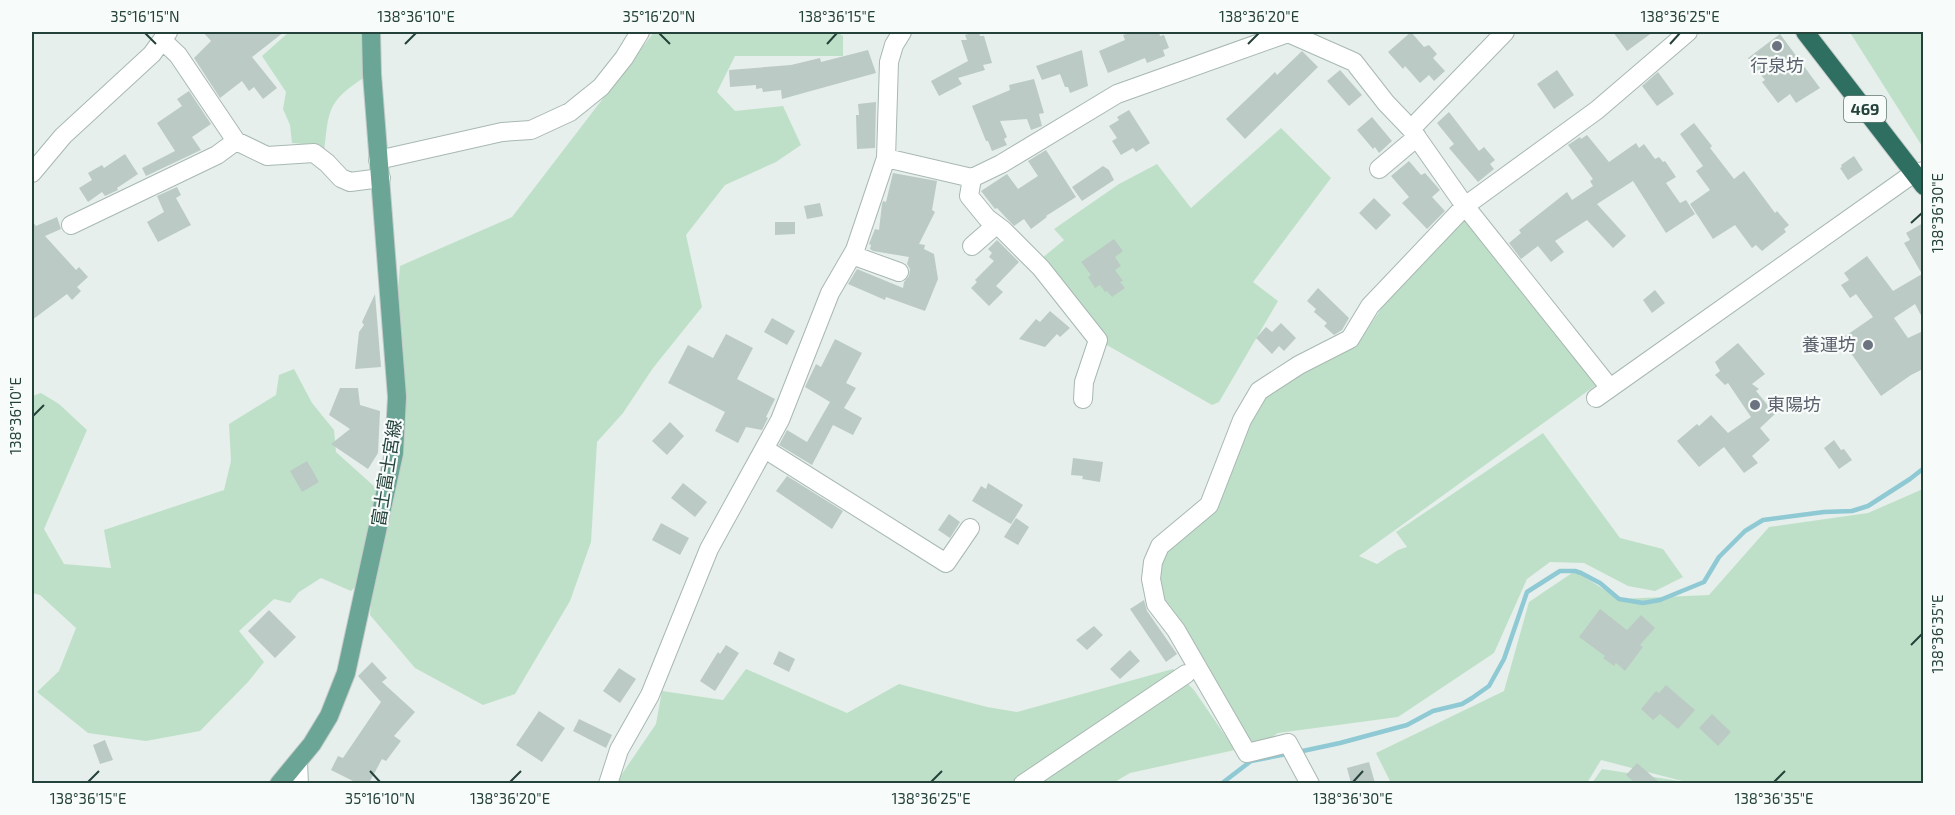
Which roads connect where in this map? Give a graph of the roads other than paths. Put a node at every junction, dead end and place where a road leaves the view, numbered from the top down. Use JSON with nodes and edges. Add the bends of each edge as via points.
{"nodes":[{"id":1,"x":371,"y":32,"type":"edge"},
{"id":2,"x":640,"y":32,"type":"edge"},
{"id":3,"x":902,"y":32,"type":"edge"},
{"id":4,"x":1287,"y":32,"type":"edge"},
{"id":5,"x":1505,"y":32,"type":"edge"},
{"id":6,"x":1688,"y":32,"type":"edge"},
{"id":7,"x":1805,"y":32,"type":"edge"},
{"id":8,"x":165,"y":36,"type":"edge"},
{"id":9,"x":1414,"y":133,"type":"junction"},
{"id":10,"x":236,"y":141,"type":"junction"},
{"id":11,"x":886,"y":158,"type":"junction"},
{"id":12,"x":380,"y":169,"type":"junction"},
{"id":13,"x":1379,"y":169,"type":"dead end"},
{"id":14,"x":32,"y":173,"type":"edge"},
{"id":15,"x":1920,"y":176,"type":"edge"},
{"id":16,"x":972,"y":178,"type":"junction"},
{"id":17,"x":1465,"y":206,"type":"junction"},
{"id":18,"x":71,"y":225,"type":"dead end"},
{"id":19,"x":996,"y":225,"type":"junction"},
{"id":20,"x":972,"y":246,"type":"dead end"},
{"id":21,"x":852,"y":255,"type":"junction"},
{"id":22,"x":899,"y":272,"type":"dead end"},
{"id":23,"x":1083,"y":399,"type":"dead end"},
{"id":24,"x":765,"y":448,"type":"junction"},
{"id":25,"x":970,"y":528,"type":"dead end"},
{"id":26,"x":1186,"y":674,"type":"dead end"},
{"id":27,"x":298,"y":762,"type":"junction"},
{"id":28,"x":279,"y":783,"type":"edge"},
{"id":29,"x":299,"y":783,"type":"edge"},
{"id":30,"x":609,"y":783,"type":"edge"},
{"id":31,"x":1023,"y":783,"type":"edge"},
{"id":32,"x":1310,"y":783,"type":"edge"}],
"edges":[{"from":1,"to":12,"type":"main road","name":"富士富士宮線"},
{"from":2,"to":12,"type":"street","via":[[601,87],[570,112],[531,130],[502,132]]},
{"from":3,"to":11,"type":"street","via":[[889,62]]},
{"from":4,"to":9,"type":"street","via":[[1354,62]]},
{"from":4,"to":16,"type":"street","via":[[1117,94]]},
{"from":5,"to":9,"type":"street"},
{"from":6,"to":17,"type":"street","via":[[1597,110]]},
{"from":7,"to":15,"type":"highway","number":"469"},
{"from":8,"to":10,"type":"street"},
{"from":8,"to":14,"type":"street","via":[[132,74],[63,136]]},
{"from":9,"to":13,"type":"street"},
{"from":9,"to":17,"type":"street"},
{"from":10,"to":12,"type":"street","via":[[267,156],[314,153],[350,182]]},
{"from":10,"to":18,"type":"street","via":[[217,155]]},
{"from":11,"to":16,"type":"street"},
{"from":11,"to":21,"type":"street"},
{"from":12,"to":27,"type":"main road","name":"富士富士宮線","via":[[398,397],[394,453],[346,673],[329,716]]},
{"from":15,"to":17,"type":"street","via":[[1603,393]]},
{"from":16,"to":19,"type":"street","via":[[969,196]]},
{"from":17,"to":32,"type":"street","via":[[1370,306],[1350,339],[1259,391],[1242,420],[1209,505],[1160,546],[1153,562],[1151,579],[1156,604],[1176,630],[1247,753],[1288,743]]},
{"from":19,"to":20,"type":"street"},
{"from":19,"to":23,"type":"street","via":[[1041,268],[1098,340],[1084,382]]},
{"from":21,"to":22,"type":"street"},
{"from":21,"to":24,"type":"street","via":[[830,293],[780,420]]},
{"from":24,"to":25,"type":"street","via":[[946,563]]},
{"from":24,"to":30,"type":"street","via":[[709,549],[650,695],[619,750]]},
{"from":26,"to":31,"type":"street"},
{"from":27,"to":28,"type":"main road","name":"富士富士宮線"},
{"from":27,"to":29,"type":"street"}]}
